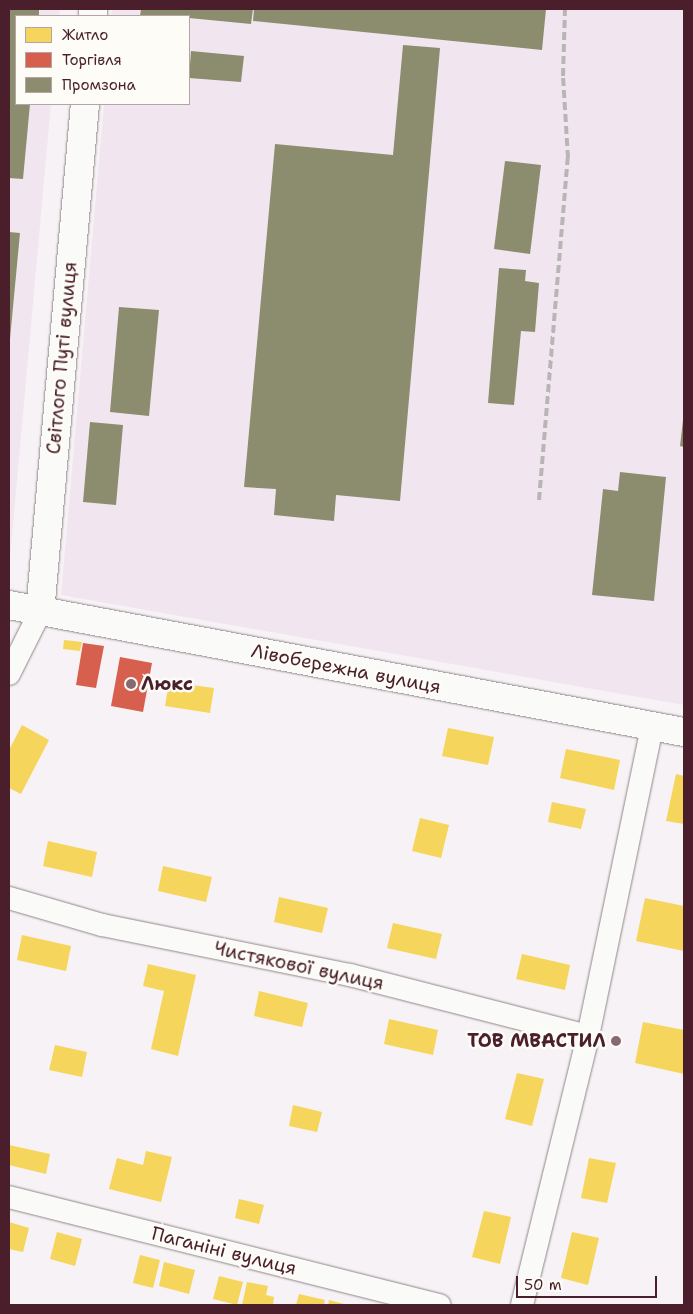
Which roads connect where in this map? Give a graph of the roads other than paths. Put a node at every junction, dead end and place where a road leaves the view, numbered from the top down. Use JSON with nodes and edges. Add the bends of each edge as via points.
{"nodes":[{"id":1,"x":85,"y":105,"type":"edge"},
{"id":2,"x":9,"y":605,"type":"edge"},
{"id":3,"x":40,"y":612,"type":"junction"},
{"id":4,"x":9,"y":674,"type":"edge"},
{"id":5,"x":652,"y":726,"type":"junction"},
{"id":6,"x":684,"y":732,"type":"edge"},
{"id":7,"x":9,"y":898,"type":"edge"},
{"id":8,"x":588,"y":1036,"type":"junction"},
{"id":9,"x":9,"y":1197,"type":"edge"},
{"id":10,"x":440,"y":1305,"type":"edge"},
{"id":11,"x":522,"y":1305,"type":"edge"}],
"edges":[{"from":1,"to":3,"type":"main road","name":"Світлого Путі вулиця"},
{"from":2,"to":3,"type":"main road","name":"Лівобережна вулиця"},
{"from":3,"to":4,"type":"street"},
{"from":3,"to":5,"type":"main road","name":"Лівобережна вулиця"},
{"from":5,"to":6,"type":"main road","name":"Лівобережна вулиця"},
{"from":5,"to":8,"type":"street"},
{"from":7,"to":8,"type":"street","name":"Чистякової вулиця","via":[[102,925],[350,975]]},
{"from":8,"to":11,"type":"street"},
{"from":9,"to":10,"type":"street","name":"Паганіні вулиця"}]}
